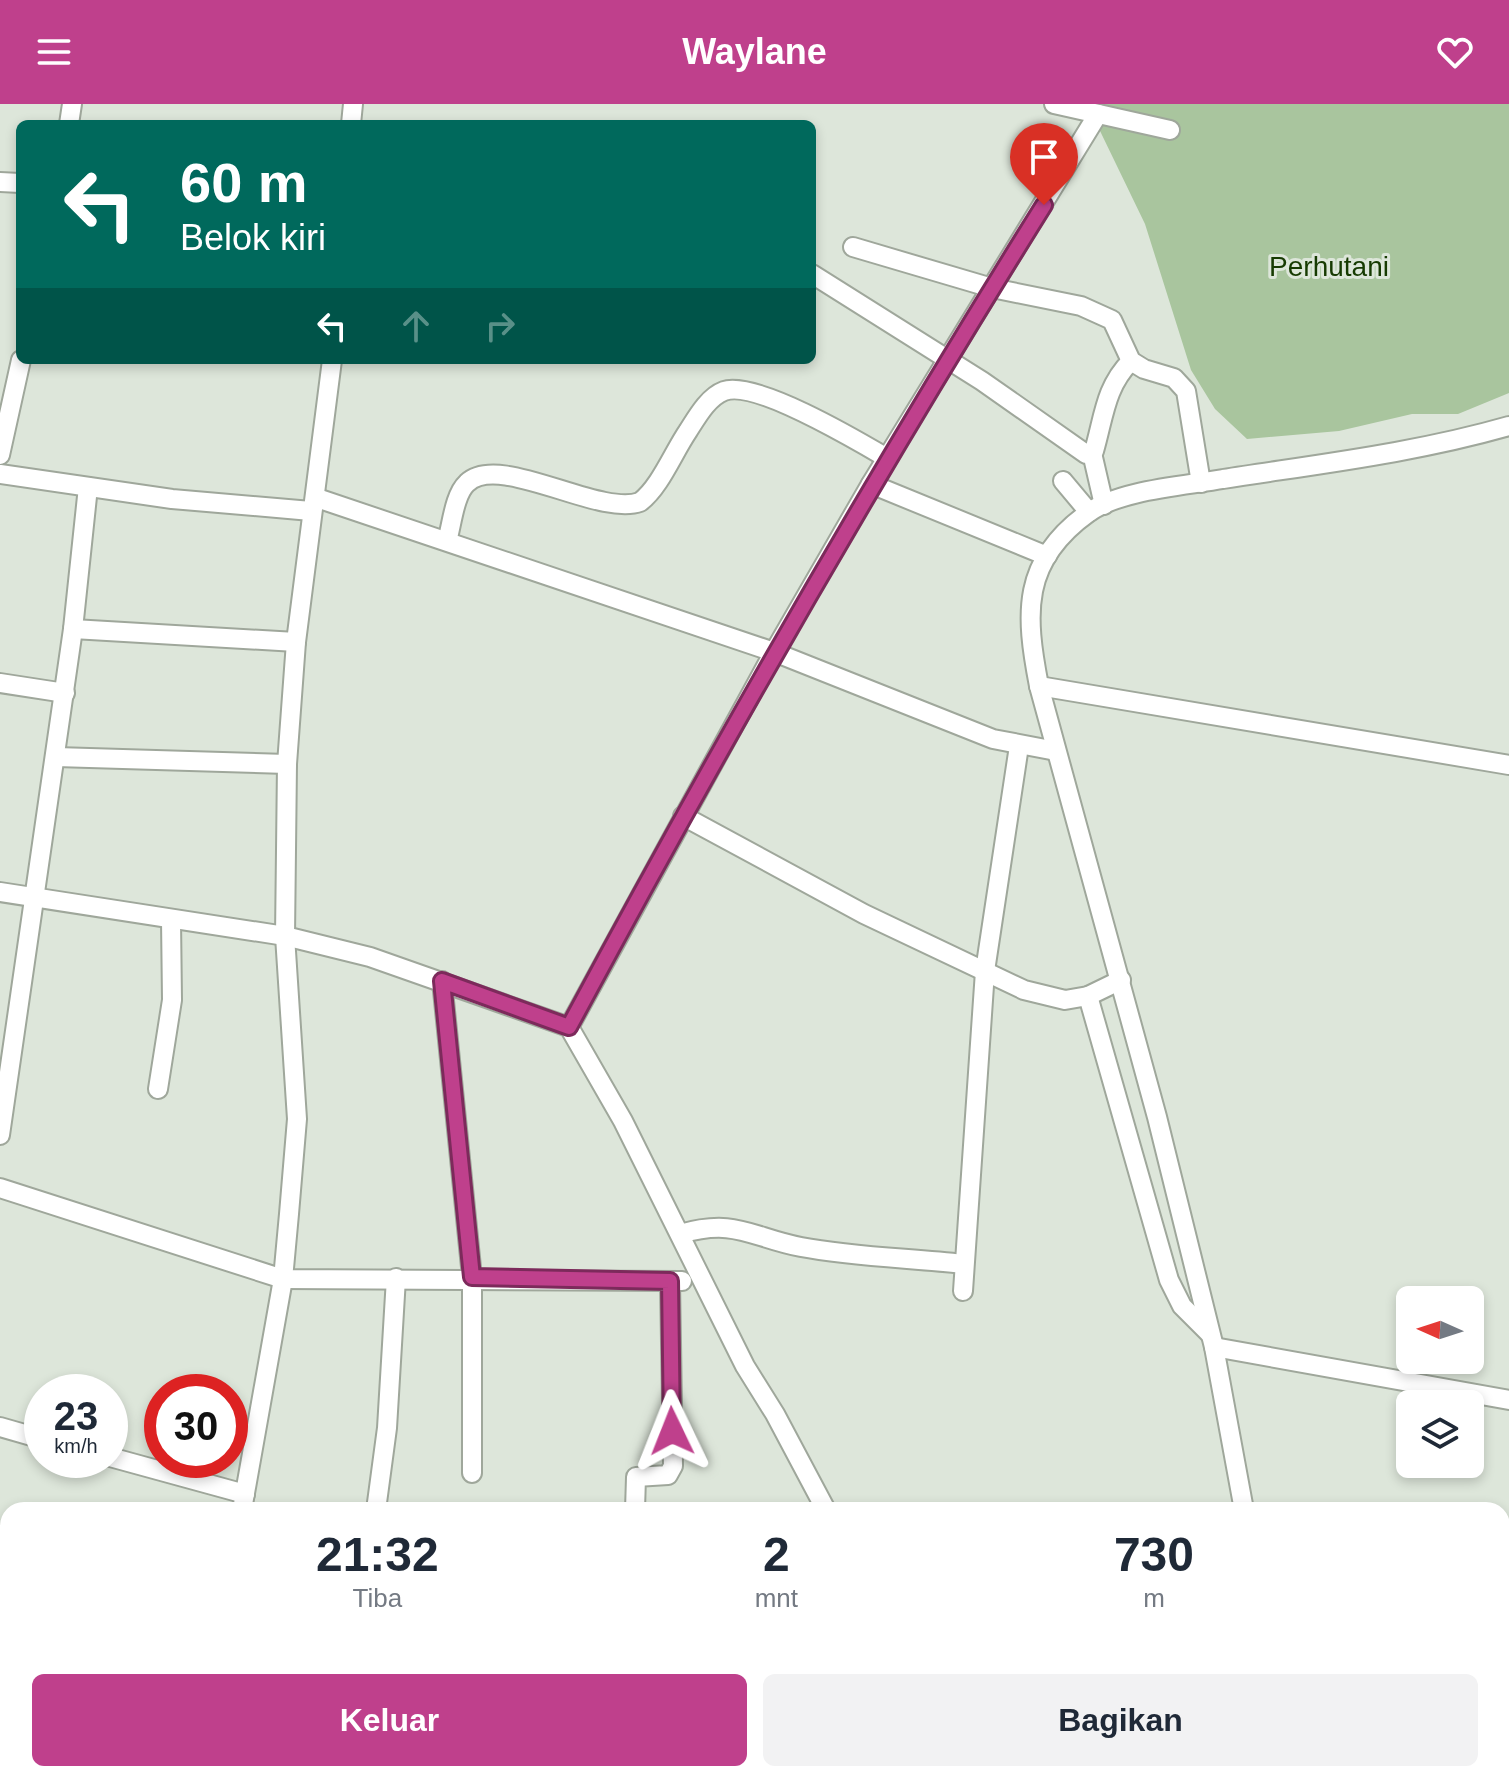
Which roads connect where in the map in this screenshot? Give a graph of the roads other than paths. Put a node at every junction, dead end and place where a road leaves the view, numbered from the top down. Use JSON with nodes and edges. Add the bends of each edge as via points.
{"nodes":[{"id":1,"x":1054,"y":104,"type":"edge"},
{"id":2,"x":1098,"y":114,"type":"junction"},
{"id":3,"x":1170,"y":130,"type":"dead end"},
{"id":4,"x":853,"y":247,"type":"dead end"},
{"id":5,"x":816,"y":276,"type":"edge"},
{"id":6,"x":992,"y":288,"type":"junction"},
{"id":7,"x":948,"y":359,"type":"junction"},
{"id":8,"x":1131,"y":361,"type":"junction"},
{"id":9,"x":20,"y":364,"type":"edge"},
{"id":10,"x":332,"y":364,"type":"edge"},
{"id":11,"x":1509,"y":426,"type":"edge"},
{"id":12,"x":1092,"y":453,"type":"junction"},
{"id":13,"x":0,"y":455,"type":"edge"},
{"id":14,"x":887,"y":458,"type":"junction"},
{"id":15,"x":0,"y":474,"type":"edge"},
{"id":16,"x":1063,"y":481,"type":"dead end"},
{"id":17,"x":1201,"y":483,"type":"junction"},
{"id":18,"x":871,"y":484,"type":"junction"},
{"id":19,"x":88,"y":487,"type":"junction"},
{"id":20,"x":314,"y":505,"type":"junction"},
{"id":21,"x":1096,"y":508,"type":"junction"},
{"id":22,"x":447,"y":541,"type":"junction"},
{"id":23,"x":1047,"y":556,"type":"junction"},
{"id":24,"x":73,"y":629,"type":"junction"},
{"id":25,"x":296,"y":642,"type":"junction"},
{"id":26,"x":774,"y":652,"type":"junction"},
{"id":27,"x":0,"y":683,"type":"edge"},
{"id":28,"x":1039,"y":686,"type":"junction"},
{"id":29,"x":65,"y":693,"type":"junction"},
{"id":30,"x":1034,"y":749,"type":"junction"},
{"id":31,"x":56,"y":757,"type":"junction"},
{"id":32,"x":287,"y":764,"type":"junction"},
{"id":33,"x":1509,"y":765,"type":"edge"},
{"id":34,"x":683,"y":816,"type":"junction"},
{"id":35,"x":0,"y":892,"type":"edge"},
{"id":36,"x":35,"y":898,"type":"junction"},
{"id":37,"x":171,"y":920,"type":"junction"},
{"id":38,"x":285,"y":936,"type":"junction"},
{"id":39,"x":985,"y":971,"type":"junction"},
{"id":40,"x":442,"y":981,"type":"junction"},
{"id":41,"x":1102,"y":989,"type":"junction"},
{"id":42,"x":569,"y":1027,"type":"junction"},
{"id":43,"x":158,"y":1089,"type":"dead end"},
{"id":44,"x":0,"y":1135,"type":"edge"},
{"id":45,"x":2,"y":1194,"type":"edge"},
{"id":46,"x":680,"y":1234,"type":"junction"},
{"id":47,"x":963,"y":1264,"type":"junction"},
{"id":48,"x":472,"y":1277,"type":"junction"},
{"id":49,"x":396,"y":1278,"type":"junction"},
{"id":50,"x":283,"y":1279,"type":"junction"},
{"id":51,"x":963,"y":1291,"type":"dead end"},
{"id":52,"x":1212,"y":1340,"type":"junction"},
{"id":53,"x":1509,"y":1400,"type":"edge"},
{"id":54,"x":0,"y":1427,"type":"edge"},
{"id":55,"x":24,"y":1434,"type":"edge"},
{"id":56,"x":128,"y":1463,"type":"edge"},
{"id":57,"x":472,"y":1473,"type":"dead end"},
{"id":58,"x":243,"y":1502,"type":"edge"},
{"id":59,"x":377,"y":1502,"type":"edge"},
{"id":60,"x":635,"y":1502,"type":"edge"},
{"id":61,"x":822,"y":1502,"type":"edge"},
{"id":62,"x":1242,"y":1502,"type":"edge"}],
"edges":[{"from":1,"to":2,"type":"street"},
{"from":2,"to":3,"type":"street"},
{"from":2,"to":6,"type":"street"},
{"from":4,"to":6,"type":"street"},
{"from":5,"to":7,"type":"street"},
{"from":6,"to":7,"type":"street"},
{"from":6,"to":8,"type":"street","via":[[1106,316],[1116,324]]},
{"from":7,"to":12,"type":"street","via":[[1081,451]]},
{"from":7,"to":14,"type":"street"},
{"from":8,"to":12,"type":"street","via":[[1106,398]]},
{"from":8,"to":17,"type":"street","via":[[1174,378],[1186,391]]},
{"from":9,"to":13,"type":"street"},
{"from":10,"to":20,"type":"street"},
{"from":11,"to":17,"type":"street","via":[[1406,452]]},
{"from":12,"to":21,"type":"street"},
{"from":14,"to":18,"type":"street"},
{"from":14,"to":22,"type":"street","via":[[760,395],[723,391],[706,405],[640,502],[617,505],[513,478],[479,476],[464,487]]},
{"from":15,"to":19,"type":"street"},
{"from":16,"to":21,"type":"street"},
{"from":17,"to":21,"type":"street"},
{"from":18,"to":23,"type":"street"},
{"from":18,"to":26,"type":"street"},
{"from":19,"to":20,"type":"street","via":[[199,502]]},
{"from":19,"to":24,"type":"street"},
{"from":20,"to":22,"type":"street"},
{"from":20,"to":25,"type":"street"},
{"from":21,"to":23,"type":"street"},
{"from":22,"to":26,"type":"street"},
{"from":23,"to":28,"type":"street","via":[[1029,605]]},
{"from":24,"to":25,"type":"street"},
{"from":24,"to":29,"type":"street"},
{"from":25,"to":32,"type":"street"},
{"from":26,"to":30,"type":"street"},
{"from":26,"to":34,"type":"street"},
{"from":27,"to":29,"type":"street"},
{"from":28,"to":30,"type":"street"},
{"from":28,"to":33,"type":"street"},
{"from":29,"to":31,"type":"street"},
{"from":30,"to":39,"type":"street"},
{"from":30,"to":41,"type":"street"},
{"from":31,"to":32,"type":"street"},
{"from":31,"to":36,"type":"street"},
{"from":32,"to":38,"type":"street"},
{"from":34,"to":39,"type":"street","via":[[851,908]]},
{"from":34,"to":42,"type":"street"},
{"from":35,"to":36,"type":"street"},
{"from":36,"to":37,"type":"street"},
{"from":36,"to":44,"type":"street"},
{"from":37,"to":38,"type":"street"},
{"from":37,"to":43,"type":"street","via":[[172,1000]]},
{"from":38,"to":40,"type":"street"},
{"from":38,"to":50,"type":"street","via":[[297,1119]]},
{"from":39,"to":41,"type":"street","via":[[1039,995],[1065,1000]]},
{"from":39,"to":47,"type":"street"},
{"from":40,"to":42,"type":"street"},
{"from":40,"to":48,"type":"street"},
{"from":41,"to":52,"type":"street"},
{"from":41,"to":52,"type":"street","via":[[1169,1280],[1182,1306]]},
{"from":42,"to":46,"type":"street"},
{"from":45,"to":50,"type":"street"},
{"from":46,"to":47,"type":"street","via":[[720,1226],[806,1247]]},
{"from":46,"to":61,"type":"street","via":[[745,1366]]},
{"from":47,"to":51,"type":"street"},
{"from":48,"to":49,"type":"street"},
{"from":48,"to":57,"type":"street"},
{"from":48,"to":60,"type":"street","via":[[676,1281],[673,1466],[668,1475],[636,1477]]},
{"from":49,"to":50,"type":"street"},
{"from":49,"to":59,"type":"street"},
{"from":50,"to":58,"type":"street"},
{"from":52,"to":53,"type":"street"},
{"from":52,"to":62,"type":"street"},
{"from":54,"to":55,"type":"street"},
{"from":56,"to":58,"type":"street"}]}
